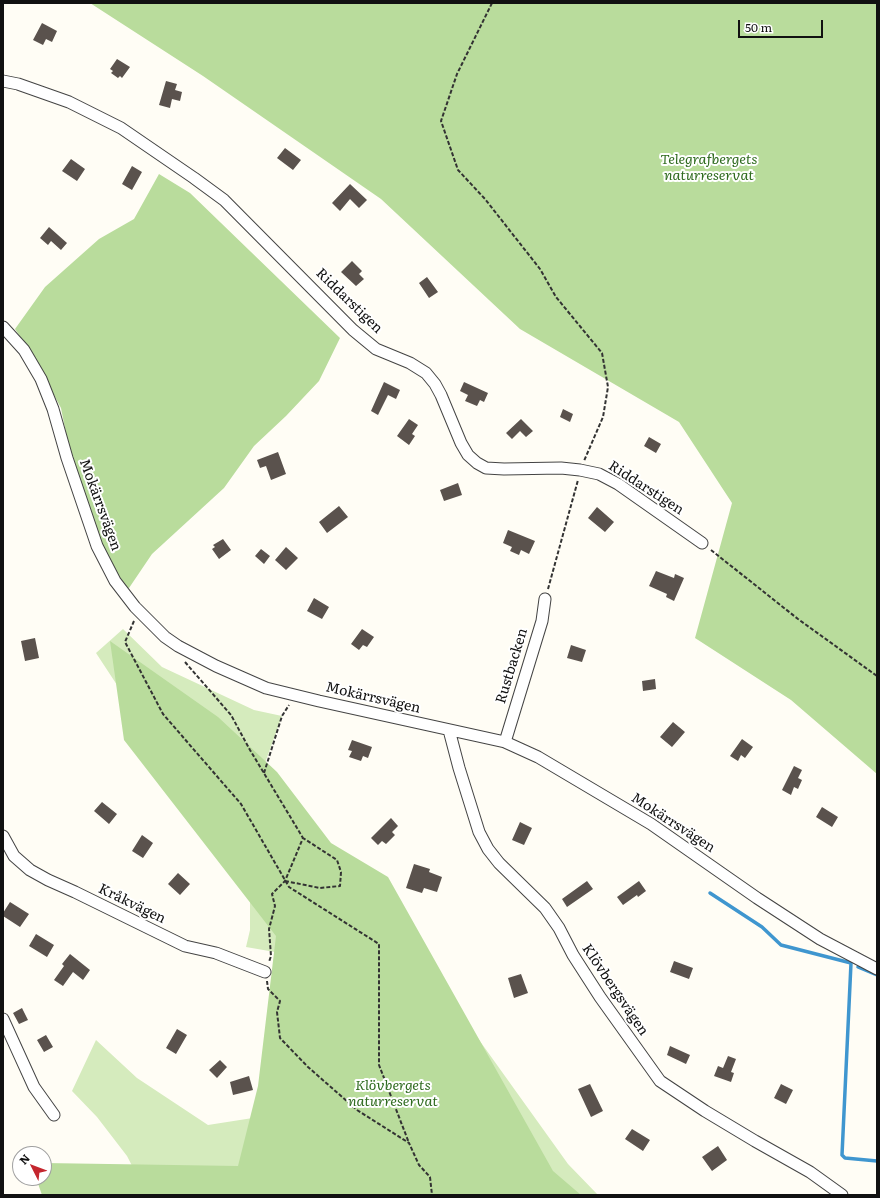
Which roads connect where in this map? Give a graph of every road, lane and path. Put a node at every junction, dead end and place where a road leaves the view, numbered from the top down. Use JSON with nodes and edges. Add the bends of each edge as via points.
{"nodes":[{"id":1,"x":492,"y":3,"type":"edge"},
{"id":2,"x":3,"y":81,"type":"edge"},
{"id":3,"x":3,"y":327,"type":"edge"},
{"id":4,"x":580,"y":470,"type":"junction"},
{"id":5,"x":702,"y":543,"type":"joint"},
{"id":6,"x":546,"y":598,"type":"joint"},
{"id":7,"x":139,"y":611,"type":"junction"},
{"id":8,"x":187,"y":650,"type":"junction"},
{"id":9,"x":877,"y":676,"type":"edge"},
{"id":10,"x":296,"y":695,"type":"junction"},
{"id":11,"x":449,"y":730,"type":"junction"},
{"id":12,"x":505,"y":742,"type":"junction"},
{"id":13,"x":264,"y":773,"type":"junction"},
{"id":14,"x":3,"y":836,"type":"edge"},
{"id":15,"x":303,"y":838,"type":"junction"},
{"id":16,"x":285,"y":881,"type":"junction"},
{"id":17,"x":877,"y":969,"type":"edge"},
{"id":18,"x":265,"y":972,"type":"junction"},
{"id":19,"x":3,"y":1019,"type":"edge"},
{"id":20,"x":54,"y":1115,"type":"dead end"},
{"id":21,"x":409,"y":1143,"type":"junction"},
{"id":22,"x":432,"y":1195,"type":"edge"},
{"id":23,"x":842,"y":1195,"type":"edge"}],
"edges":[{"from":1,"to":4,"type":"path","via":[[457,74],[441,121],[458,170],[485,199],[540,269],[556,297],[602,353],[608,387],[603,417]]},
{"from":2,"to":4,"type":"street","name":"Riddarstigen","via":[[70,102],[121,128],[224,200],[353,330],[376,349],[410,363],[426,373],[442,395],[461,443],[468,455],[477,463],[486,468]]},
{"from":3,"to":7,"type":"street","name":"Mokärrsvägen","via":[[24,350],[41,379],[97,546],[116,581]]},
{"from":4,"to":5,"type":"street","name":"Riddarstigen","via":[[599,474],[618,484]]},
{"from":4,"to":6,"type":"path"},
{"from":5,"to":9,"type":"path","via":[[798,619]]},
{"from":6,"to":12,"type":"street","name":"Rustbacken","via":[[542,621]]},
{"from":7,"to":8,"type":"street","name":"Mokärrsvägen","via":[[165,636]]},
{"from":7,"to":16,"type":"path","via":[[125,642],[163,714],[241,804]]},
{"from":8,"to":10,"type":"street","name":"Mokärrsvägen","via":[[266,688]]},
{"from":8,"to":13,"type":"path","via":[[184,662],[231,715]]},
{"from":10,"to":11,"type":"street","name":"Mokärrsvägen"},
{"from":10,"to":13,"type":"path","via":[[282,716]]},
{"from":11,"to":12,"type":"street","name":"Mokärrsvägen"},
{"from":11,"to":23,"type":"street","name":"Klövbergsvägen","via":[[479,832],[488,849],[545,908],[600,997],[660,1081],[705,1111],[810,1172]]},
{"from":12,"to":17,"type":"street","name":"Mokärrsvägen","via":[[538,757],[651,824],[820,939]]},
{"from":13,"to":15,"type":"path"},
{"from":14,"to":18,"type":"street","name":"Kråkvägen","via":[[14,856],[30,870],[48,880],[185,946],[216,953]]},
{"from":15,"to":16,"type":"path"},
{"from":15,"to":16,"type":"path","via":[[337,860],[341,872],[340,886],[320,888]]},
{"from":16,"to":18,"type":"path","via":[[272,894],[275,906],[269,929],[271,956]]},
{"from":16,"to":21,"type":"path","via":[[289,887],[380,944],[379,1065]]},
{"from":18,"to":21,"type":"path","via":[[268,989],[280,1001],[277,1012],[280,1038],[308,1067],[357,1110]]},
{"from":19,"to":20,"type":"street","via":[[34,1087]]},
{"from":21,"to":22,"type":"path","via":[[419,1165],[430,1177]]}]}
